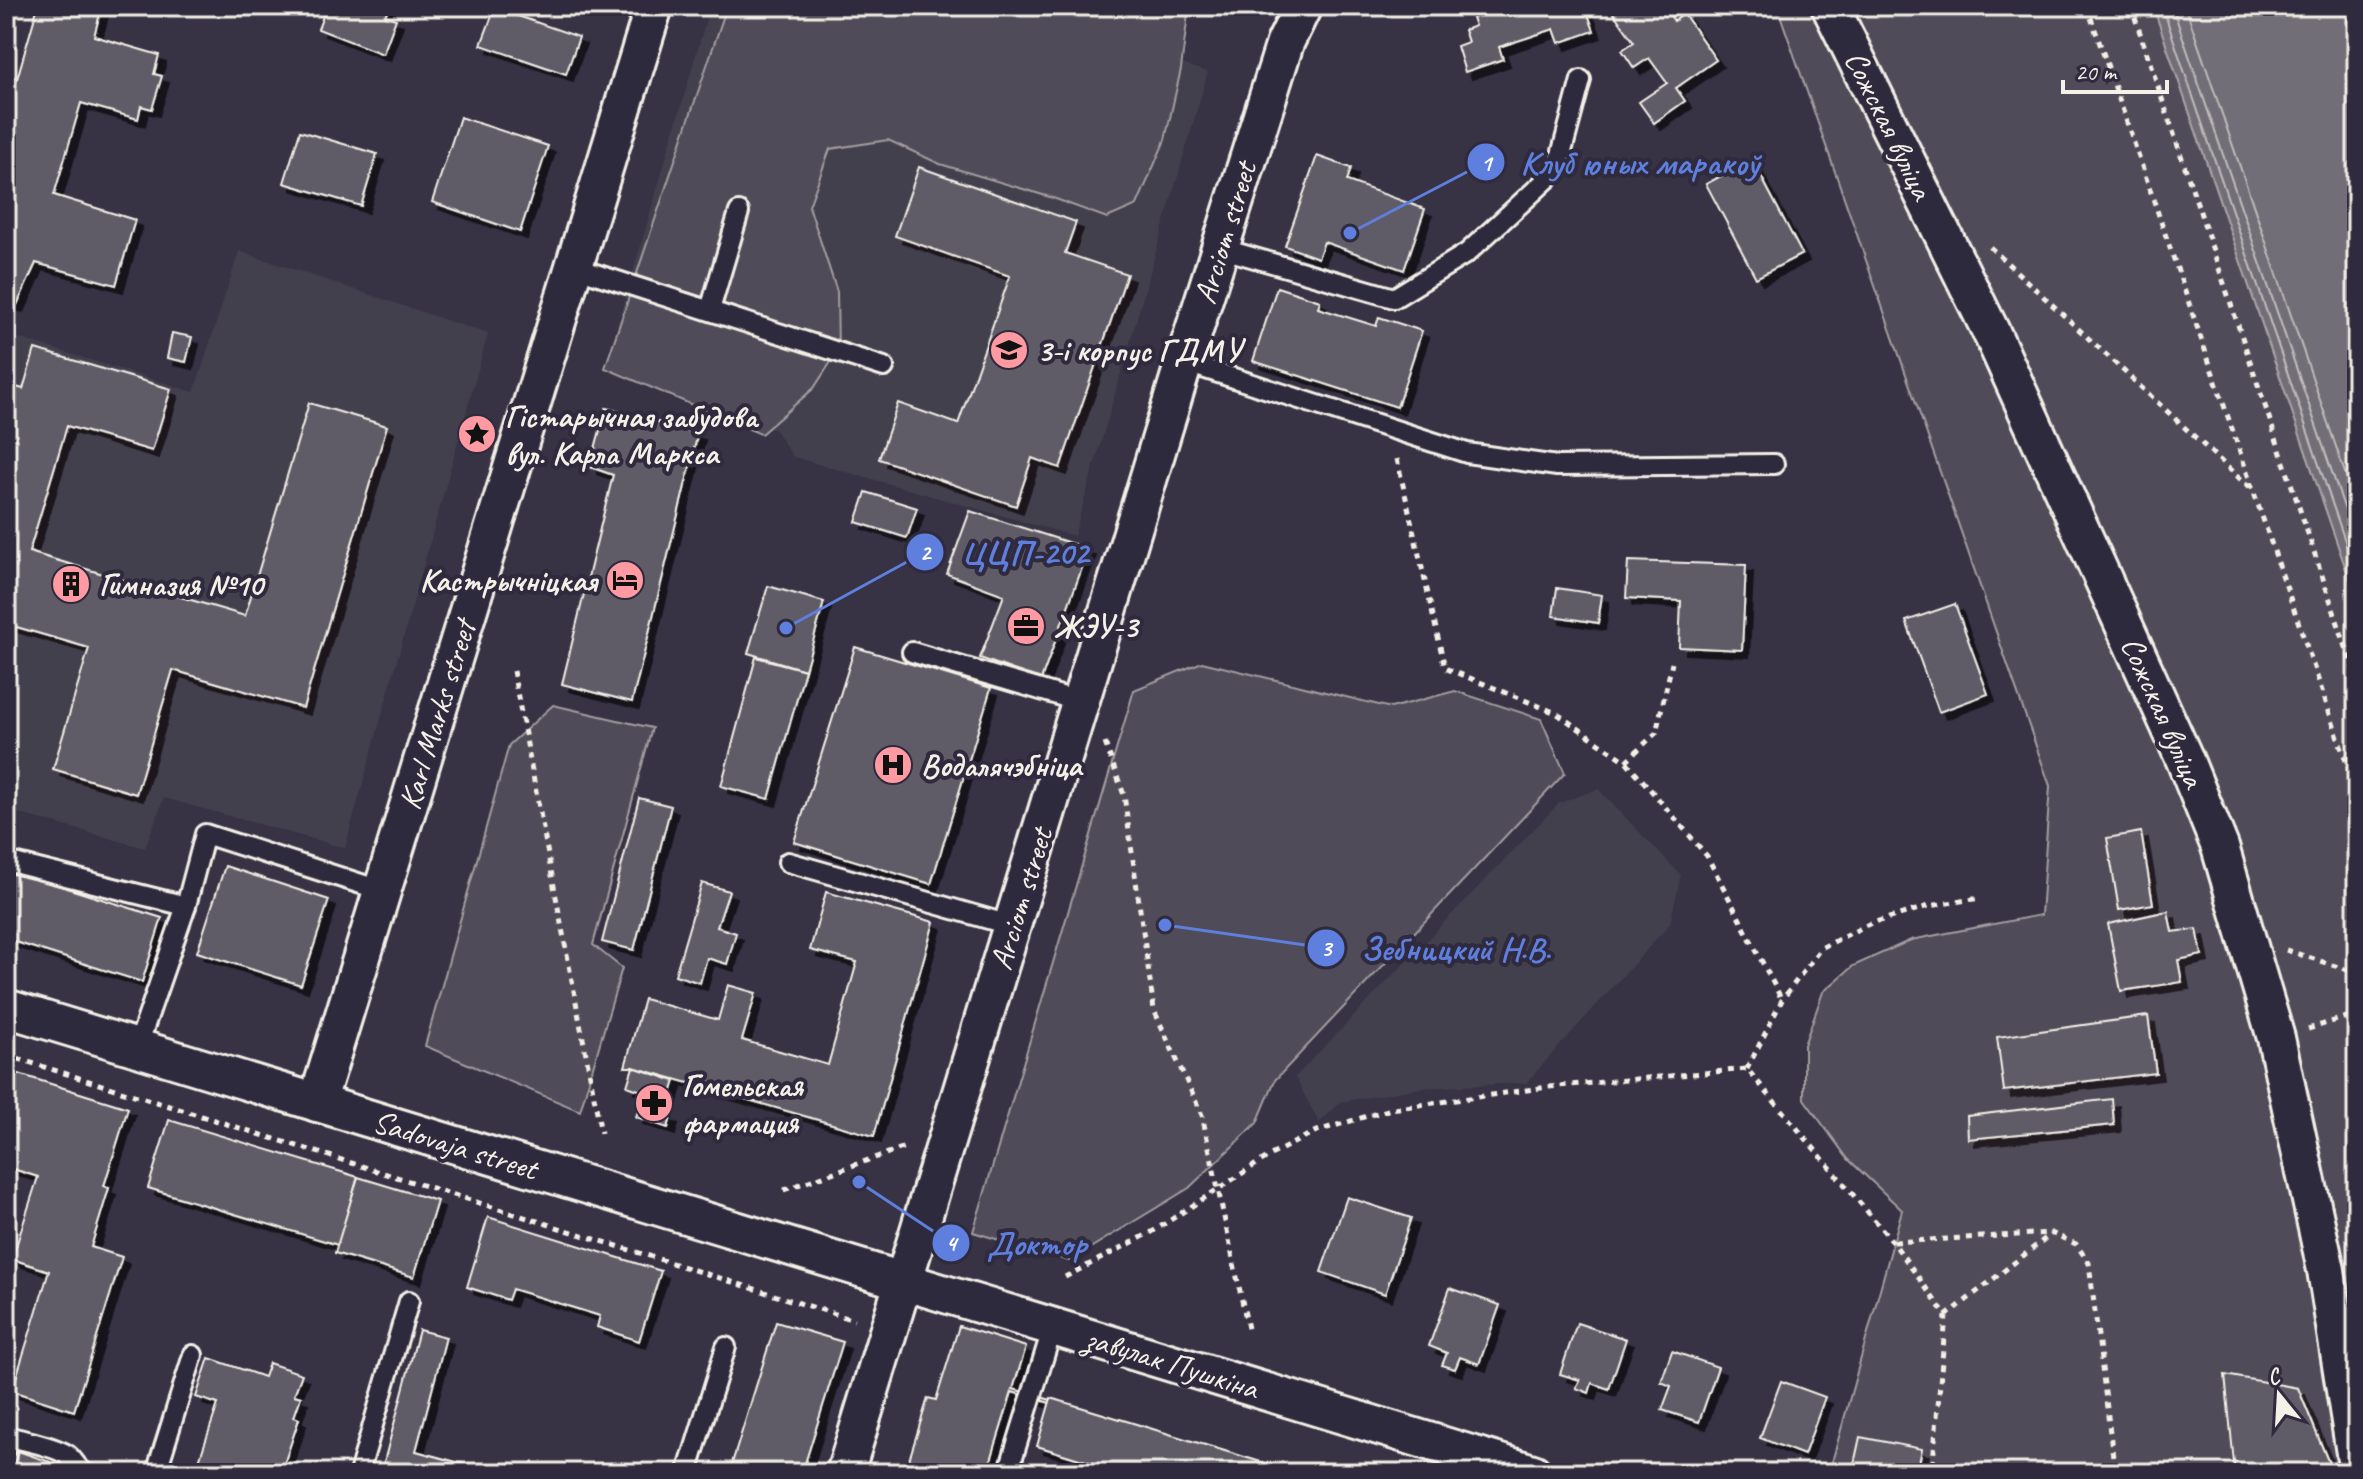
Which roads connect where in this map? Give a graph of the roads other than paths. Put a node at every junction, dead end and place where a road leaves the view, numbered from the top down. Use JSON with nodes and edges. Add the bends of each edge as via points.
{"nodes":[{"id":1,"x":654,"y":6,"type":"edge"},
{"id":2,"x":1303,"y":6,"type":"edge"},
{"id":3,"x":1830,"y":6,"type":"edge"},
{"id":4,"x":1581,"y":80,"type":"dead end"},
{"id":5,"x":739,"y":212,"type":"dead end"},
{"id":6,"x":1220,"y":248,"type":"junction"},
{"id":7,"x":574,"y":267,"type":"junction"},
{"id":8,"x":710,"y":310,"type":"junction"},
{"id":9,"x":1184,"y":362,"type":"junction"},
{"id":10,"x":884,"y":367,"type":"dead end"},
{"id":11,"x":1774,"y":464,"type":"dead end"},
{"id":12,"x":912,"y":652,"type":"dead end"},
{"id":13,"x":1081,"y":702,"type":"junction"},
{"id":14,"x":6,"y":861,"type":"edge"},
{"id":15,"x":788,"y":862,"type":"dead end"},
{"id":16,"x":383,"y":891,"type":"junction"},
{"id":17,"x":186,"y":906,"type":"junction"},
{"id":18,"x":1013,"y":926,"type":"junction"},
{"id":19,"x":6,"y":1008,"type":"edge"},
{"id":20,"x":137,"y":1048,"type":"junction"},
{"id":21,"x":317,"y":1103,"type":"junction"},
{"id":22,"x":904,"y":1281,"type":"junction"},
{"id":23,"x":409,"y":1301,"type":"dead end"},
{"id":24,"x":1053,"y":1327,"type":"junction"},
{"id":25,"x":726,"y":1347,"type":"dead end"},
{"id":26,"x":193,"y":1355,"type":"dead end"},
{"id":27,"x":6,"y":1447,"type":"edge"},
{"id":28,"x":1436,"y":1459,"type":"edge"},
{"id":29,"x":2357,"y":1466,"type":"edge"},
{"id":30,"x":85,"y":1473,"type":"edge"},
{"id":31,"x":156,"y":1473,"type":"edge"},
{"id":32,"x":359,"y":1473,"type":"edge"},
{"id":33,"x":687,"y":1473,"type":"edge"},
{"id":34,"x":845,"y":1473,"type":"edge"},
{"id":35,"x":1008,"y":1473,"type":"edge"},
{"id":36,"x":1533,"y":1473,"type":"edge"}],
"edges":[{"from":1,"to":7,"type":"street","name":"Karl Marks street"},
{"from":2,"to":6,"type":"street","name":"Arciom street","via":[[1285,43]]},
{"from":3,"to":29,"type":"street","name":"Сожская вуліца","via":[[1994,338],[2220,847],[2276,1038],[2326,1270]]},
{"from":4,"to":6,"type":"lane","via":[[1557,170],[1467,253],[1394,298]]},
{"from":5,"to":8,"type":"lane"},
{"from":6,"to":9,"type":"street","name":"Arciom street"},
{"from":7,"to":8,"type":"lane"},
{"from":7,"to":16,"type":"street","name":"Karl Marks street"},
{"from":8,"to":10,"type":"lane"},
{"from":9,"to":11,"type":"lane","via":[[1467,453],[1557,466]]},
{"from":9,"to":13,"type":"street","name":"Arciom street"},
{"from":12,"to":13,"type":"lane"},
{"from":13,"to":18,"type":"street","name":"Arciom street"},
{"from":14,"to":17,"type":"lane"},
{"from":15,"to":18,"type":"lane"},
{"from":16,"to":17,"type":"lane","via":[[205,834]]},
{"from":16,"to":21,"type":"street","name":"Karl Marks street"},
{"from":17,"to":20,"type":"lane"},
{"from":18,"to":22,"type":"street","name":"Arciom street"},
{"from":19,"to":20,"type":"street","name":"Sadovaja street"},
{"from":20,"to":21,"type":"street","name":"Sadovaja street"},
{"from":21,"to":22,"type":"street","name":"Sadovaja street"},
{"from":22,"to":24,"type":"street","name":"завулак Пушкіна"},
{"from":22,"to":34,"type":"street","name":"Arciom street"},
{"from":23,"to":32,"type":"lane"},
{"from":24,"to":28,"type":"street","name":"завулак Пушкіна"},
{"from":24,"to":35,"type":"lane"},
{"from":25,"to":33,"type":"lane"},
{"from":26,"to":31,"type":"lane"},
{"from":27,"to":30,"type":"lane","via":[[17,1439],[63,1452]]},
{"from":28,"to":36,"type":"street","name":"завулак Пушкіна"}]}
